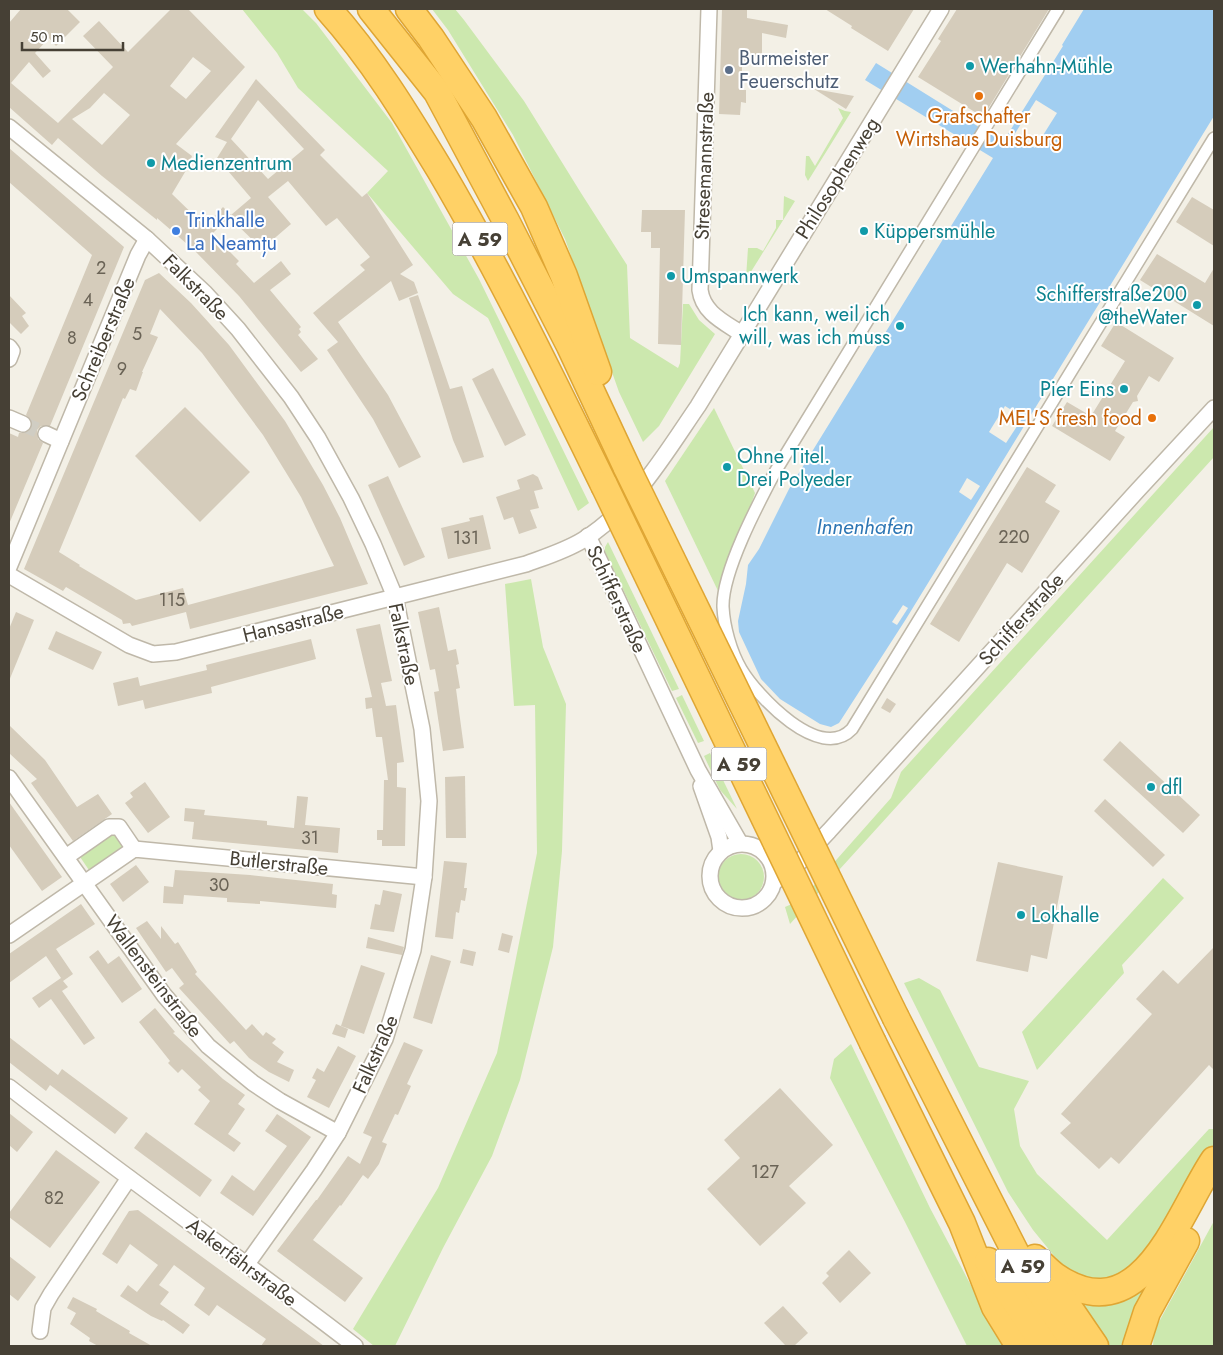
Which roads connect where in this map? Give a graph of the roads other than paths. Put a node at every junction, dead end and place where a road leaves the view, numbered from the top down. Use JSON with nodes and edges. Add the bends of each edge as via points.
{"nodes":[{"id":1,"x":328,"y":9,"type":"edge"},
{"id":2,"x":371,"y":9,"type":"edge"},
{"id":3,"x":409,"y":9,"type":"edge"},
{"id":4,"x":709,"y":9,"type":"edge"},
{"id":5,"x":941,"y":9,"type":"edge"},
{"id":6,"x":1058,"y":9,"type":"edge"},
{"id":7,"x":9,"y":127,"type":"edge"},
{"id":8,"x":1214,"y":138,"type":"edge"},
{"id":9,"x":152,"y":243,"type":"junction"},
{"id":10,"x":742,"y":334,"type":"junction"},
{"id":11,"x":9,"y":347,"type":"edge"},
{"id":12,"x":9,"y":359,"type":"edge"},
{"id":13,"x":1214,"y":408,"type":"edge"},
{"id":14,"x":46,"y":434,"type":"tunnel mouth"},
{"id":15,"x":61,"y":441,"type":"junction"},
{"id":16,"x":627,"y":468,"type":"junction"},
{"id":17,"x":588,"y":536,"type":"junction"},
{"id":18,"x":9,"y":567,"type":"edge"},
{"id":19,"x":9,"y":574,"type":"edge"},
{"id":20,"x":395,"y":597,"type":"junction"},
{"id":21,"x":698,"y":770,"type":"junction"},
{"id":22,"x":9,"y":778,"type":"edge"},
{"id":23,"x":830,"y":831,"type":"junction"},
{"id":24,"x":740,"y":843,"type":"junction"},
{"id":25,"x":134,"y":849,"type":"junction"},
{"id":26,"x":721,"y":851,"type":"junction"},
{"id":27,"x":66,"y":857,"type":"junction"},
{"id":28,"x":771,"y":860,"type":"junction"},
{"id":29,"x":424,"y":878,"type":"junction"},
{"id":30,"x":774,"y":882,"type":"junction"},
{"id":31,"x":84,"y":883,"type":"junction"},
{"id":32,"x":9,"y":935,"type":"edge"},
{"id":33,"x":9,"y":1087,"type":"edge"},
{"id":34,"x":338,"y":1133,"type":"junction"},
{"id":35,"x":1214,"y":1160,"type":"edge"},
{"id":36,"x":129,"y":1178,"type":"junction"},
{"id":37,"x":981,"y":1182,"type":"junction"},
{"id":38,"x":1214,"y":1192,"type":"edge"},
{"id":39,"x":962,"y":1223,"type":"junction"},
{"id":40,"x":1036,"y":1258,"type":"junction"},
{"id":41,"x":247,"y":1264,"type":"junction"},
{"id":42,"x":40,"y":1331,"type":"dead end"},
{"id":43,"x":355,"y":1346,"type":"edge"},
{"id":44,"x":1019,"y":1346,"type":"edge"},
{"id":45,"x":1045,"y":1346,"type":"edge"},
{"id":46,"x":1072,"y":1346,"type":"edge"},
{"id":47,"x":1095,"y":1346,"type":"edge"},
{"id":48,"x":1136,"y":1346,"type":"edge"}],
"edges":[{"from":1,"to":39,"type":"highway","number":"A 59","bridge":true,"via":[[373,65],[406,114],[477,234],[543,360]]},
{"from":2,"to":16,"type":"highway","number":"A 59","via":[[437,92],[570,346]]},
{"from":3,"to":16,"type":"highway","via":[[484,118],[534,207],[564,276],[601,380]]},
{"from":4,"to":10,"type":"street","name":"Stresemannstraße","via":[[700,290],[711,313]]},
{"from":5,"to":10,"type":"street","name":"Philosophenweg"},
{"from":6,"to":8,"type":"street","via":[[775,472],[735,556],[723,606],[730,644],[739,667],[752,686],[790,722],[817,736],[835,739],[852,729]]},
{"from":7,"to":9,"type":"street","name":"Falkstraße"},
{"from":9,"to":15,"type":"street","name":"Schreiberstraße","via":[[138,255]]},
{"from":9,"to":20,"type":"street","name":"Falkstraße","via":[[232,322],[291,397],[343,482]]},
{"from":10,"to":17,"type":"street","name":"Philosophenweg","via":[[657,465],[618,511]]},
{"from":11,"to":12,"type":"street","via":[[12,351]]},
{"from":13,"to":23,"type":"street","name":"Schifferstraße"},
{"from":14,"to":15,"type":"street"},
{"from":15,"to":18,"type":"street","name":"Schreiberstraße"},
{"from":16,"to":37,"type":"highway","number":"A 59","bridge":true,"via":[[896,1018]]},
{"from":17,"to":20,"type":"street","name":"Hansastraße","via":[[526,564]]},
{"from":17,"to":21,"type":"street","name":"Schifferstraße"},
{"from":19,"to":20,"type":"street","name":"Hansastraße","via":[[129,645],[153,654],[176,652]]},
{"from":20,"to":29,"type":"street","name":"Falkstraße","via":[[422,729],[429,801]]},
{"from":21,"to":24,"type":"street","name":"Schifferstraße"},
{"from":21,"to":26,"type":"street","name":"Schifferstraße"},
{"from":22,"to":27,"type":"street","name":"Wallensteinstraße"},
{"from":23,"to":28,"type":"street","name":"Schifferstraße","via":[[795,855]]},
{"from":23,"to":30,"type":"street","name":"Schifferstraße","via":[[793,869]]},
{"from":24,"to":26,"type":"street"},
{"from":24,"to":28,"type":"street","via":[[764,851]]},
{"from":25,"to":27,"type":"street","via":[[119,827],[109,827]]},
{"from":25,"to":29,"type":"street","name":"Butlerstraße"},
{"from":25,"to":31,"type":"street"},
{"from":26,"to":30,"type":"street","name":"Schifferstraße","via":[[710,867],[709,879],[720,901],[732,907],[756,906],[767,896]]},
{"from":27,"to":31,"type":"street","name":"Wallensteinstraße"},
{"from":28,"to":30,"type":"street"},
{"from":29,"to":34,"type":"street","name":"Falkstraße","via":[[413,950],[385,1039]]},
{"from":31,"to":32,"type":"street"},
{"from":31,"to":34,"type":"street","name":"Wallensteinstraße","via":[[164,994],[208,1046],[280,1102]]},
{"from":33,"to":36,"type":"street","name":"Aakerfährstraße"},
{"from":34,"to":41,"type":"street","name":"Falkstraße"},
{"from":35,"to":40,"type":"highway","via":[[1156,1260],[1132,1282],[1118,1289],[1086,1291],[1055,1276]]},
{"from":36,"to":41,"type":"street","name":"Aakerfährstraße"},
{"from":36,"to":42,"type":"street","via":[[51,1294],[43,1308]]},
{"from":37,"to":40,"type":"highway"},
{"from":37,"to":46,"type":"highway","number":"A 59","via":[[1032,1284]]},
{"from":38,"to":48,"type":"highway","via":[[1147,1312]]},
{"from":39,"to":44,"type":"highway","via":[[995,1308]]},
{"from":39,"to":45,"type":"highway","number":"A 59"},
{"from":40,"to":47,"type":"highway"},
{"from":41,"to":43,"type":"street","name":"Aakerfährstraße"}]}
